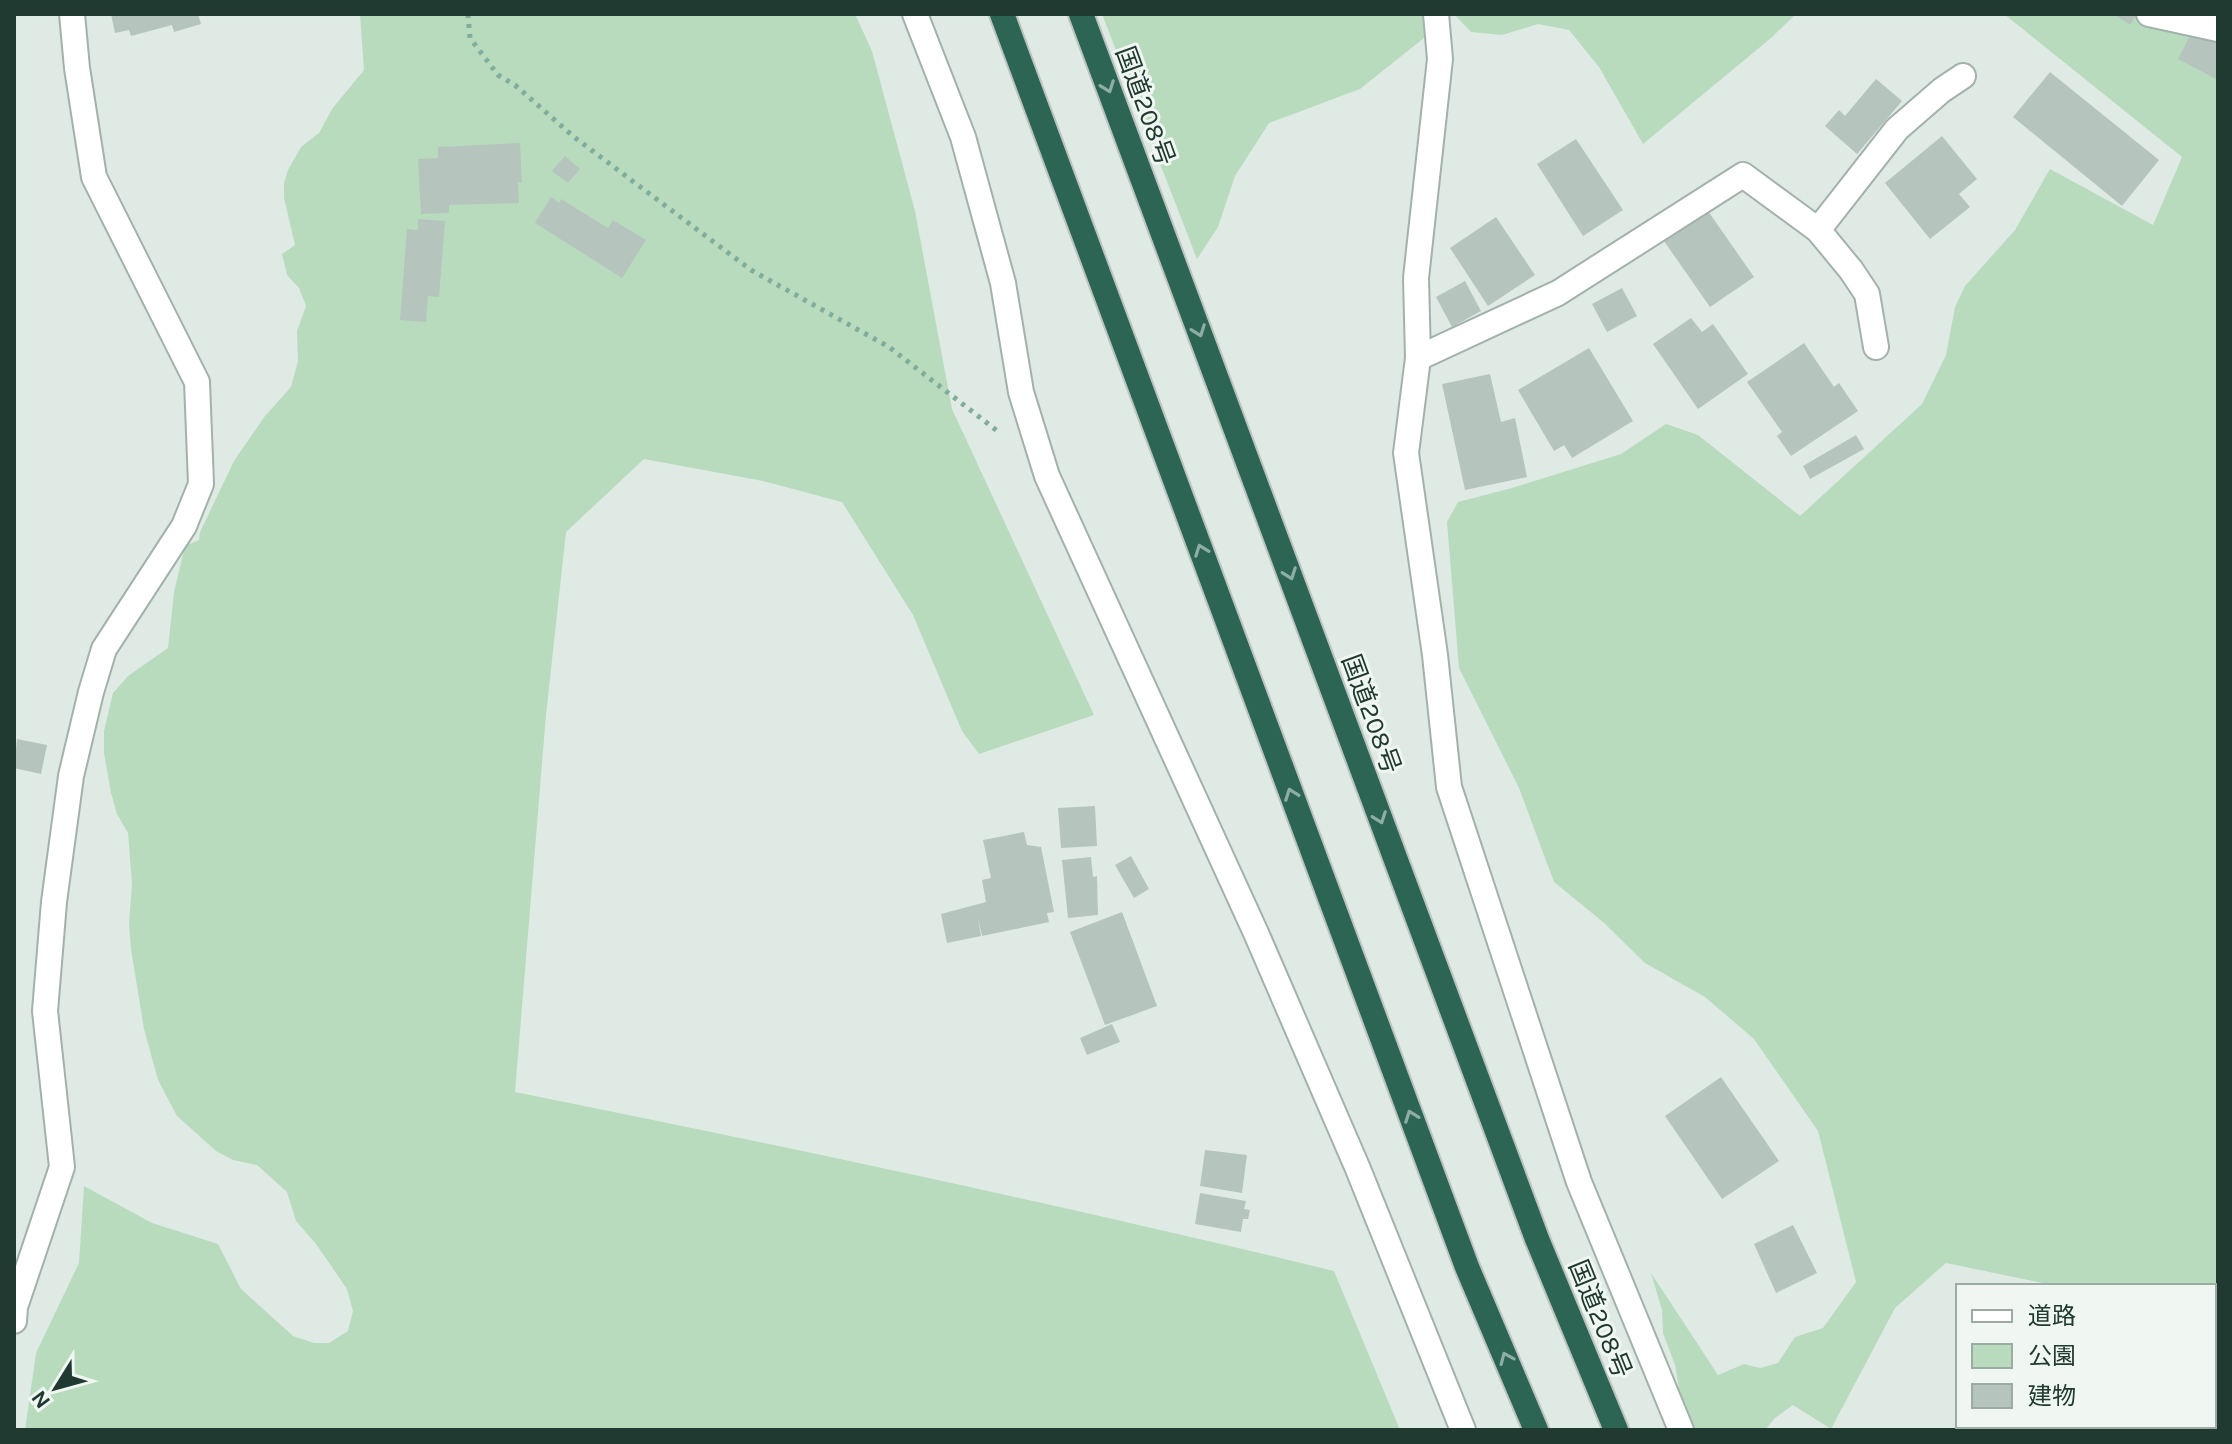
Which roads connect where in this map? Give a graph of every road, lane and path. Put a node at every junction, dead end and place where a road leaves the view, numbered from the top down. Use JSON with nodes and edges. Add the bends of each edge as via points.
{"nodes":[{"id":1,"x":72,"y":14,"type":"edge"},
{"id":2,"x":468,"y":14,"type":"edge"},
{"id":3,"x":915,"y":14,"type":"edge"},
{"id":4,"x":1002,"y":14,"type":"edge"},
{"id":5,"x":1081,"y":14,"type":"edge"},
{"id":6,"x":1437,"y":14,"type":"edge"},
{"id":7,"x":2149,"y":14,"type":"edge"},
{"id":8,"x":2218,"y":29,"type":"edge"},
{"id":9,"x":1963,"y":76,"type":"dead end"},
{"id":10,"x":1818,"y":230,"type":"junction"},
{"id":11,"x":1876,"y":347,"type":"dead end"},
{"id":12,"x":1418,"y":358,"type":"junction"},
{"id":13,"x":1045,"y":468,"type":"junction"},
{"id":14,"x":14,"y":1321,"type":"edge"},
{"id":15,"x":1463,"y":1430,"type":"edge"},
{"id":16,"x":1536,"y":1430,"type":"edge"},
{"id":17,"x":1616,"y":1430,"type":"edge"},
{"id":18,"x":1681,"y":1430,"type":"edge"}],
"edges":[{"from":1,"to":14,"type":"street","via":[[94,177],[197,382],[201,484],[184,526],[104,649],[71,776],[45,1011],[62,1167]]},
{"from":2,"to":13,"type":"path","via":[[470,38],[498,75],[574,137],[751,270],[889,347]]},
{"from":3,"to":13,"type":"street","via":[[963,137],[1003,283],[1021,392]]},
{"from":16,"to":4,"type":"highway","one_way":true,"via":[[1467,1267]]},
{"from":5,"to":17,"type":"highway","name":"国道208号","one_way":true,"via":[[1537,1239]]},
{"from":6,"to":12,"type":"street","via":[[1440,59],[1416,278]]},
{"from":7,"to":8,"type":"street"},
{"from":9,"to":10,"type":"street","via":[[1897,129]]},
{"from":10,"to":11,"type":"street","via":[[1867,294]]},
{"from":10,"to":12,"type":"street","via":[[1743,175],[1558,293]]},
{"from":12,"to":18,"type":"street","via":[[1406,453],[1449,787],[1579,1182]]},
{"from":13,"to":15,"type":"street","via":[[1268,960]]}]}
